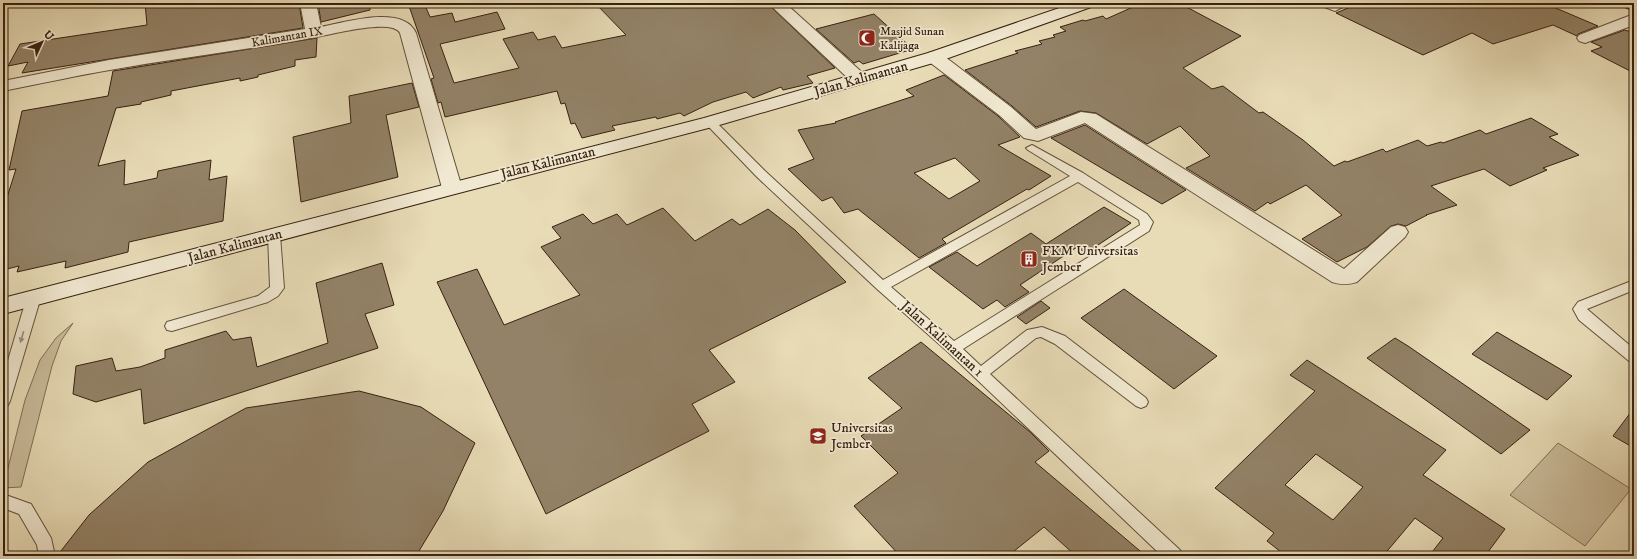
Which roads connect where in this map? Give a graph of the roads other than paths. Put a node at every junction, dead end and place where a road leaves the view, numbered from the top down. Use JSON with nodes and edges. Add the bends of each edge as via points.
{"nodes":[{"id":1,"x":308,"y":3,"type":"edge"},
{"id":2,"x":776,"y":3,"type":"edge"},
{"id":3,"x":1322,"y":3,"type":"edge"},
{"id":4,"x":1345,"y":3,"type":"edge"},
{"id":5,"x":1076,"y":5,"type":"edge"},
{"id":6,"x":1632,"y":7,"type":"edge"},
{"id":7,"x":314,"y":33,"type":"junction"},
{"id":8,"x":1585,"y":38,"type":"dead end"},
{"id":9,"x":934,"y":57,"type":"junction"},
{"id":10,"x":859,"y":79,"type":"junction"},
{"id":11,"x":3,"y":86,"type":"edge"},
{"id":12,"x":710,"y":122,"type":"junction"},
{"id":13,"x":1032,"y":148,"type":"dead end"},
{"id":14,"x":1079,"y":176,"type":"junction"},
{"id":15,"x":452,"y":188,"type":"junction"},
{"id":16,"x":1398,"y":232,"type":"dead end"},
{"id":17,"x":274,"y":235,"type":"junction"},
{"id":18,"x":1634,"y":284,"type":"edge"},
{"id":19,"x":882,"y":286,"type":"junction"},
{"id":20,"x":33,"y":300,"type":"junction"},
{"id":21,"x":3,"y":306,"type":"edge"},
{"id":22,"x":172,"y":326,"type":"dead end"},
{"id":23,"x":953,"y":348,"type":"junction"},
{"id":24,"x":1634,"y":357,"type":"edge"},
{"id":25,"x":8,"y":365,"type":"edge"},
{"id":26,"x":981,"y":374,"type":"junction"},
{"id":27,"x":3,"y":401,"type":"edge"},
{"id":28,"x":1141,"y":402,"type":"dead end"},
{"id":29,"x":3,"y":501,"type":"edge"},
{"id":30,"x":47,"y":556,"type":"edge"},
{"id":31,"x":1174,"y":556,"type":"edge"}],
"edges":[{"from":1,"to":7,"type":"street"},
{"from":2,"to":10,"type":"street"},
{"from":3,"to":4,"type":"lane","via":[[1335,8]]},
{"from":5,"to":9,"type":"street","name":"Jalan Kalimantan"},
{"from":6,"to":8,"type":"street"},
{"from":7,"to":11,"type":"street","name":"Kalimantan IX","via":[[109,65]]},
{"from":7,"to":15,"type":"street","name":"Kalimantan IX","via":[[390,21],[406,28]]},
{"from":9,"to":10,"type":"street","name":"Jalan Kalimantan"},
{"from":9,"to":16,"type":"street","via":[[1031,134],[1038,135],[1081,117],[1090,118],[1340,277],[1349,277]]},
{"from":10,"to":12,"type":"street","name":"Jalan Kalimantan"},
{"from":12,"to":15,"type":"street","name":"Jalan Kalimantan"},
{"from":12,"to":19,"type":"lane","name":"Jalan Kalimantan 1","via":[[761,174]]},
{"from":13,"to":14,"type":"lane"},
{"from":14,"to":19,"type":"lane"},
{"from":14,"to":23,"type":"lane","via":[[1143,217],[1147,224],[1145,228]]},
{"from":15,"to":17,"type":"street","name":"Jalan Kalimantan"},
{"from":17,"to":20,"type":"street","name":"Jalan Kalimantan"},
{"from":17,"to":22,"type":"lane","via":[[278,288],[273,293],[263,299]]},
{"from":18,"to":24,"type":"lane","via":[[1583,305],[1580,309],[1584,316]]},
{"from":19,"to":23,"type":"lane","name":"Jalan Kalimantan 1"},
{"from":20,"to":21,"type":"street","name":"Jalan Kalimantan"},
{"from":20,"to":25,"type":"lane","one_way":true},
{"from":23,"to":26,"type":"lane","name":"Jalan Kalimantan 1"},
{"from":25,"to":27,"type":"lane"},
{"from":26,"to":28,"type":"lane","via":[[1032,334],[1042,332],[1060,340]]},
{"from":26,"to":31,"type":"lane","name":"Jalan Kalimantan 1"},
{"from":29,"to":30,"type":"lane","via":[[25,509],[45,543]]}]}
